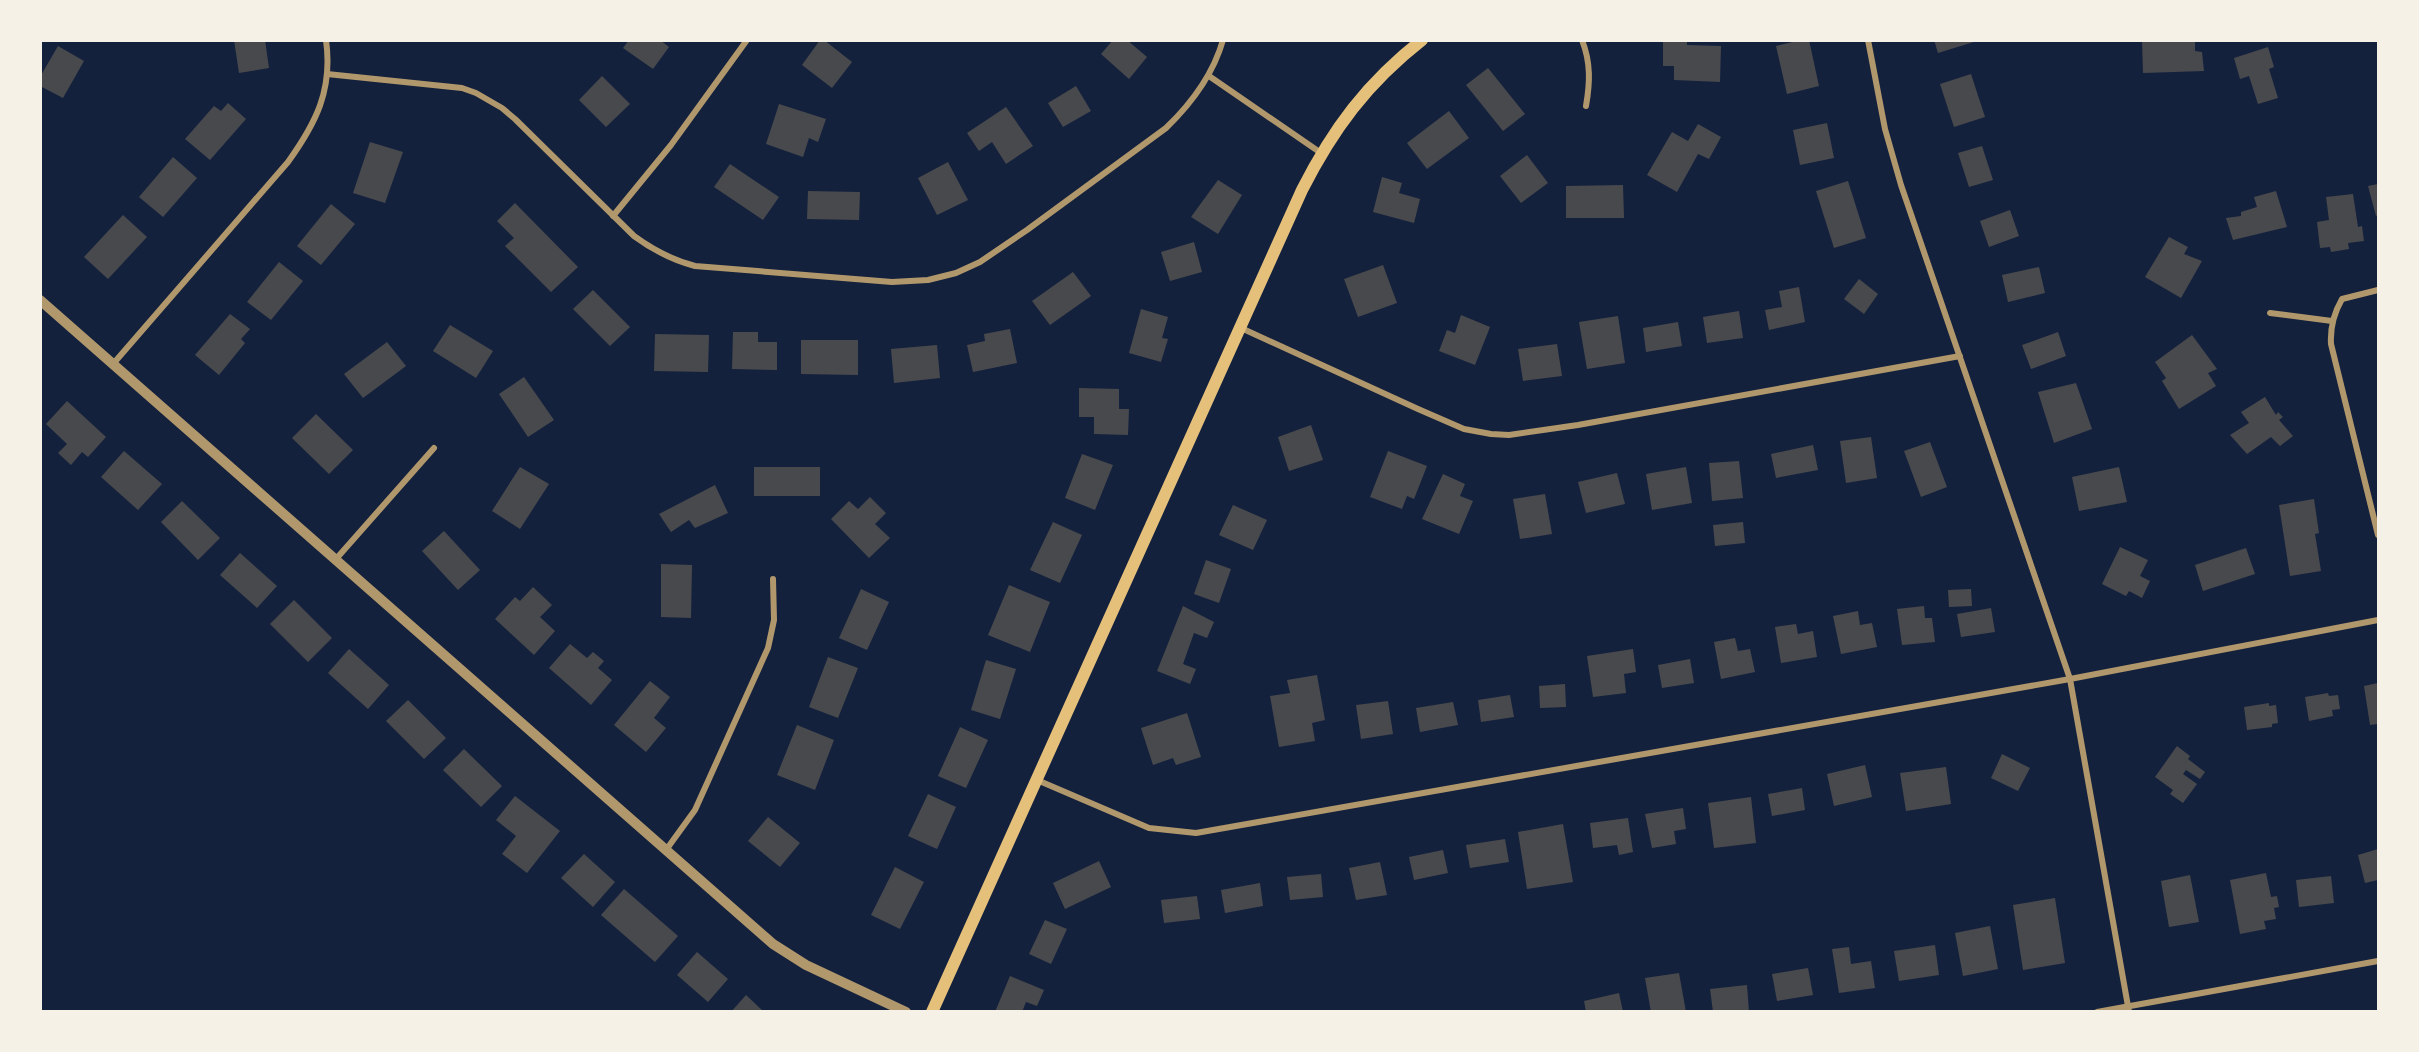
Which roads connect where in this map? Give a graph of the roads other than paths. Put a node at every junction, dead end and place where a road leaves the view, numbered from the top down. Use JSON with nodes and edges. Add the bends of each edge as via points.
{"nodes":[{"id":1,"x":326,"y":40,"type":"edge"},
{"id":2,"x":747,"y":40,"type":"edge"},
{"id":3,"x":1223,"y":40,"type":"edge"},
{"id":4,"x":1422,"y":40,"type":"edge"},
{"id":5,"x":1582,"y":40,"type":"edge"},
{"id":6,"x":1868,"y":40,"type":"edge"},
{"id":7,"x":327,"y":74,"type":"junction"},
{"id":8,"x":1209,"y":76,"type":"junction"},
{"id":9,"x":1586,"y":106,"type":"dead end"},
{"id":10,"x":1321,"y":153,"type":"junction"},
{"id":11,"x":613,"y":216,"type":"junction"},
{"id":12,"x":2379,"y":290,"type":"edge"},
{"id":13,"x":40,"y":300,"type":"edge"},
{"id":14,"x":2270,"y":313,"type":"dead end"},
{"id":15,"x":2332,"y":321,"type":"junction"},
{"id":16,"x":1241,"y":328,"type":"junction"},
{"id":17,"x":1960,"y":356,"type":"junction"},
{"id":18,"x":113,"y":364,"type":"junction"},
{"id":19,"x":434,"y":448,"type":"dead end"},
{"id":20,"x":2379,"y":535,"type":"edge"},
{"id":21,"x":336,"y":559,"type":"junction"},
{"id":22,"x":773,"y":579,"type":"dead end"},
{"id":23,"x":2379,"y":620,"type":"edge"},
{"id":24,"x":2070,"y":679,"type":"junction"},
{"id":25,"x":1037,"y":780,"type":"junction"},
{"id":26,"x":666,"y":850,"type":"junction"},
{"id":27,"x":2379,"y":961,"type":"edge"},
{"id":28,"x":2128,"y":1009,"type":"edge"},
{"id":29,"x":906,"y":1011,"type":"edge"},
{"id":30,"x":932,"y":1011,"type":"edge"},
{"id":31,"x":2097,"y":1011,"type":"edge"}],
"edges":[{"from":1,"to":7,"type":"street"},
{"from":2,"to":11,"type":"street","via":[[671,145]]},
{"from":3,"to":8,"type":"street"},
{"from":4,"to":10,"type":"main road","via":[[1370,86]]},
{"from":5,"to":9,"type":"street","via":[[1589,63]]},
{"from":6,"to":17,"type":"street","via":[[1885,129],[1901,185]]},
{"from":7,"to":11,"type":"street","via":[[446,85],[476,93],[502,108]]},
{"from":7,"to":18,"type":"street","via":[[310,130],[288,162]]},
{"from":8,"to":10,"type":"street"},
{"from":8,"to":11,"type":"street","via":[[1166,128],[1028,230],[980,262],[928,280],[892,282],[695,266],[653,249]]},
{"from":10,"to":16,"type":"main road"},
{"from":12,"to":15,"type":"street","via":[[2342,298]]},
{"from":13,"to":18,"type":"street"},
{"from":14,"to":15,"type":"street"},
{"from":15,"to":20,"type":"street","via":[[2331,344]]},
{"from":16,"to":17,"type":"street","via":[[1464,429],[1509,435]]},
{"from":16,"to":25,"type":"main road"},
{"from":17,"to":24,"type":"street"},
{"from":18,"to":21,"type":"street"},
{"from":19,"to":21,"type":"street"},
{"from":21,"to":26,"type":"street"},
{"from":22,"to":26,"type":"street","via":[[774,620],[768,648],[695,810]]},
{"from":23,"to":24,"type":"street"},
{"from":24,"to":25,"type":"street","via":[[1196,833],[1149,828]]},
{"from":24,"to":28,"type":"street"},
{"from":25,"to":30,"type":"main road"},
{"from":26,"to":29,"type":"street","via":[[773,944],[806,965]]},
{"from":27,"to":28,"type":"street"},
{"from":28,"to":31,"type":"street"}]}
